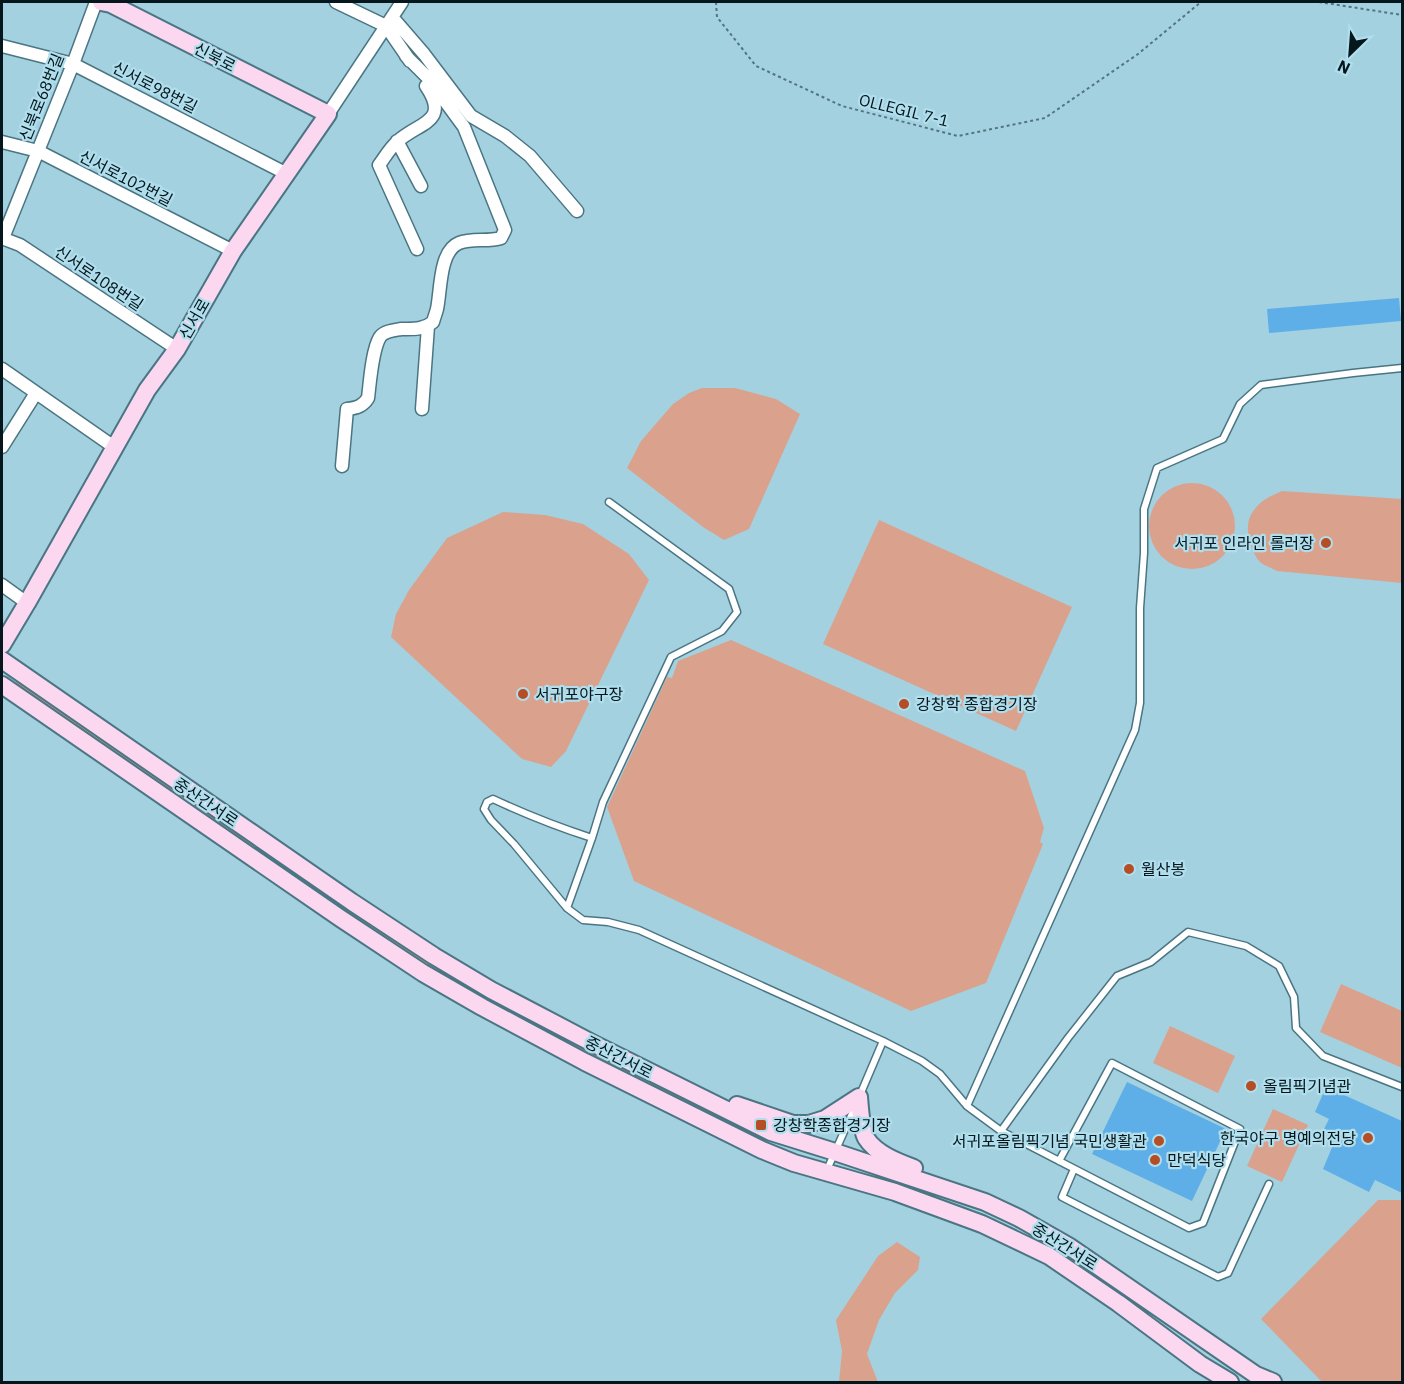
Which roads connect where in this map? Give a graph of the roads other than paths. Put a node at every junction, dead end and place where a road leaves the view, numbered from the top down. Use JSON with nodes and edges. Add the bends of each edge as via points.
{"nodes":[{"id":1,"x":96,"y":2,"type":"edge"},
{"id":2,"x":101,"y":2,"type":"edge"},
{"id":3,"x":336,"y":2,"type":"edge"},
{"id":4,"x":402,"y":2,"type":"edge"},
{"id":5,"x":389,"y":22,"type":"junction"},
{"id":6,"x":2,"y":46,"type":"edge"},
{"id":7,"x":406,"y":57,"type":"junction"},
{"id":8,"x":73,"y":64,"type":"junction"},
{"id":9,"x":328,"y":114,"type":"junction"},
{"id":10,"x":397,"y":141,"type":"junction"},
{"id":11,"x":2,"y":142,"type":"edge"},
{"id":12,"x":38,"y":151,"type":"junction"},
{"id":13,"x":287,"y":174,"type":"junction"},
{"id":14,"x":421,"y":186,"type":"dead end"},
{"id":15,"x":577,"y":211,"type":"dead end"},
{"id":16,"x":2,"y":238,"type":"edge"},
{"id":17,"x":417,"y":249,"type":"dead end"},
{"id":18,"x":233,"y":251,"type":"junction"},
{"id":19,"x":428,"y":326,"type":"junction"},
{"id":20,"x":177,"y":349,"type":"junction"},
{"id":21,"x":1402,"y":368,"type":"edge"},
{"id":22,"x":2,"y":369,"type":"edge"},
{"id":23,"x":36,"y":393,"type":"junction"},
{"id":24,"x":422,"y":410,"type":"dead end"},
{"id":25,"x":2,"y":447,"type":"edge"},
{"id":26,"x":114,"y":447,"type":"junction"},
{"id":27,"x":342,"y":466,"type":"dead end"},
{"id":28,"x":609,"y":502,"type":"dead end"},
{"id":29,"x":2,"y":585,"type":"edge"},
{"id":30,"x":27,"y":603,"type":"junction"},
{"id":31,"x":2,"y":645,"type":"edge"},
{"id":32,"x":2,"y":660,"type":"edge"},
{"id":33,"x":2,"y":685,"type":"edge"},
{"id":34,"x":592,"y":838,"type":"junction"},
{"id":35,"x":567,"y":908,"type":"junction"},
{"id":36,"x":883,"y":1041,"type":"junction"},
{"id":37,"x":1402,"y":1087,"type":"edge"},
{"id":38,"x":691,"y":1092,"type":"junction"},
{"id":39,"x":859,"y":1097,"type":"junction"},
{"id":40,"x":967,"y":1106,"type":"junction"},
{"id":41,"x":1001,"y":1131,"type":"junction"},
{"id":42,"x":835,"y":1152,"type":"junction"},
{"id":43,"x":1059,"y":1161,"type":"junction"},
{"id":44,"x":1074,"y":1168,"type":"junction"},
{"id":45,"x":826,"y":1172,"type":"junction"},
{"id":46,"x":1269,"y":1184,"type":"dead end"},
{"id":47,"x":985,"y":1202,"type":"junction"},
{"id":48,"x":1230,"y":1383,"type":"edge"},
{"id":49,"x":1273,"y":1383,"type":"edge"}],
"edges":[{"from":1,"to":8,"type":"street","name":"신북로68번길"},
{"from":2,"to":9,"type":"main road","name":"신북로"},
{"from":3,"to":5,"type":"street"},
{"from":4,"to":5,"type":"street","name":"신서로"},
{"from":5,"to":7,"type":"street"},
{"from":5,"to":9,"type":"street","name":"신서로"},
{"from":5,"to":15,"type":"street","via":[[423,54],[471,116],[530,156]]},
{"from":6,"to":8,"type":"street","name":"신서로98번길"},
{"from":7,"to":10,"type":"street","via":[[436,108],[424,124]]},
{"from":7,"to":19,"type":"street","via":[[428,78],[464,127],[505,230],[501,238],[459,243],[448,253],[437,310]]},
{"from":8,"to":12,"type":"street","name":"신북로68번길"},
{"from":8,"to":13,"type":"street","name":"신서로98번길"},
{"from":9,"to":13,"type":"main road","name":"신서로"},
{"from":10,"to":14,"type":"street"},
{"from":10,"to":17,"type":"street","via":[[379,165]]},
{"from":11,"to":12,"type":"street","name":"신서로102번길"},
{"from":12,"to":16,"type":"street","name":"신북로68번길"},
{"from":12,"to":18,"type":"street","name":"신서로102번길"},
{"from":13,"to":18,"type":"main road","name":"신서로"},
{"from":16,"to":20,"type":"street","name":"신서로108번길","via":[[27,249]]},
{"from":18,"to":20,"type":"main road","name":"신서로"},
{"from":19,"to":24,"type":"street"},
{"from":19,"to":27,"type":"street","via":[[396,330],[380,337],[368,398],[357,408],[347,409]]},
{"from":20,"to":26,"type":"main road","name":"신서로","via":[[147,390]]},
{"from":21,"to":40,"type":"lane","via":[[1261,386],[1240,404],[1223,439],[1157,468],[1144,509],[1140,703],[1135,730]]},
{"from":22,"to":23,"type":"street"},
{"from":23,"to":25,"type":"street"},
{"from":23,"to":26,"type":"street"},
{"from":26,"to":30,"type":"main road","name":"신서로"},
{"from":28,"to":34,"type":"lane","via":[[729,589],[737,612],[722,631],[672,657],[603,802]]},
{"from":29,"to":30,"type":"street"},
{"from":30,"to":31,"type":"main road","name":"신서로"},
{"from":32,"to":38,"type":"main road","name":"중산간서로","via":[[434,956],[491,990]]},
{"from":33,"to":45,"type":"main road","name":"중산간서로","via":[[448,988],[752,1145]]},
{"from":34,"to":35,"type":"lane"},
{"from":34,"to":35,"type":"lane","via":[[494,799],[484,809]]},
{"from":35,"to":36,"type":"lane","via":[[583,920],[639,930]]},
{"from":36,"to":39,"type":"lane"},
{"from":36,"to":40,"type":"lane","via":[[940,1074]]},
{"from":37,"to":41,"type":"lane","via":[[1323,1056],[1296,1028],[1294,997],[1279,966],[1246,946],[1188,932],[1151,962],[1117,976]]},
{"from":38,"to":39,"type":"main road","via":[[716,1096],[793,1124],[825,1119]]},
{"from":38,"to":42,"type":"main road","name":"중산간서로","via":[[771,1132]]},
{"from":39,"to":42,"type":"lane"},
{"from":39,"to":47,"type":"main road","via":[[866,1138],[876,1148],[896,1161],[958,1185]]},
{"from":40,"to":41,"type":"lane"},
{"from":41,"to":43,"type":"lane"},
{"from":42,"to":45,"type":"lane"},
{"from":42,"to":47,"type":"main road","name":"중산간서로"},
{"from":43,"to":44,"type":"lane"},
{"from":43,"to":44,"type":"lane","via":[[1112,1064],[1239,1129],[1203,1223],[1189,1228]]},
{"from":44,"to":46,"type":"lane","via":[[1062,1197],[1218,1277],[1228,1273]]},
{"from":45,"to":48,"type":"main road","name":"중산간서로","via":[[982,1224],[1049,1256]]},
{"from":47,"to":49,"type":"main road","name":"중산간서로","via":[[1070,1247]]}]}
